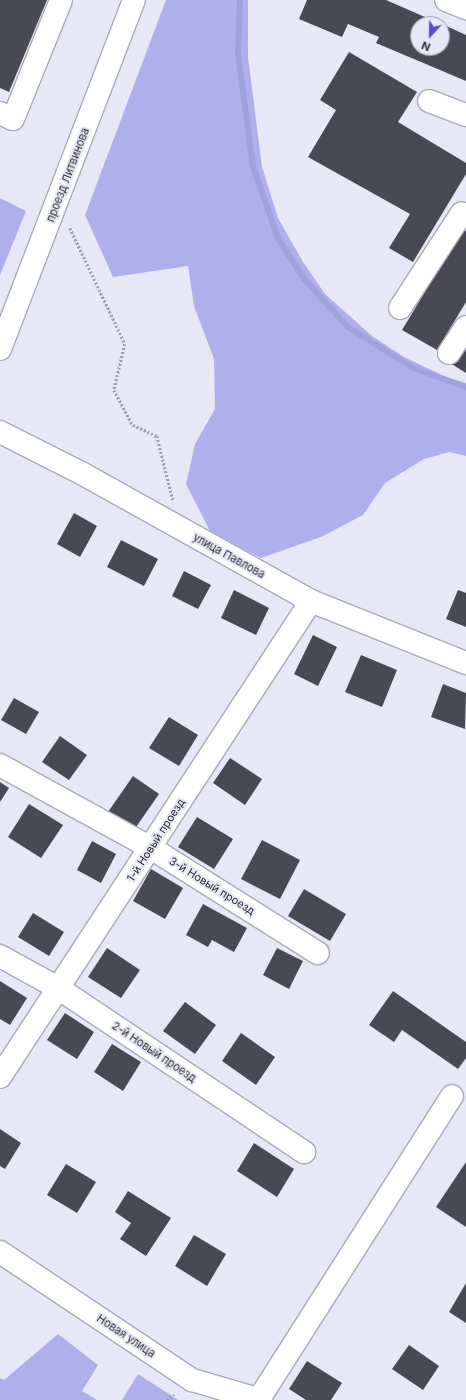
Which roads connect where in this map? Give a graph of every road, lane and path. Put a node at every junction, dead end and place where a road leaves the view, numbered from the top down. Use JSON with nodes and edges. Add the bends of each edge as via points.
{"nodes":[{"id":1,"x":61,"y":0,"type":"edge"},
{"id":2,"x":134,"y":0,"type":"edge"},
{"id":3,"x":446,"y":0,"type":"edge"},
{"id":4,"x":466,"y":8,"type":"edge"},
{"id":5,"x":429,"y":101,"type":"dead end"},
{"id":6,"x":0,"y":113,"type":"edge"},
{"id":7,"x":466,"y":115,"type":"edge"},
{"id":8,"x":58,"y":202,"type":"junction"},
{"id":9,"x":465,"y":212,"type":"edge"},
{"id":10,"x":400,"y":308,"type":"dead end"},
{"id":11,"x":466,"y":327,"type":"edge"},
{"id":12,"x":0,"y":349,"type":"edge"},
{"id":13,"x":449,"y":353,"type":"dead end"},
{"id":14,"x":0,"y":432,"type":"edge"},
{"id":15,"x":180,"y":529,"type":"junction"},
{"id":16,"x":311,"y":601,"type":"junction"},
{"id":17,"x":466,"y":663,"type":"edge"},
{"id":18,"x":0,"y":766,"type":"edge"},
{"id":19,"x":151,"y":848,"type":"junction"},
{"id":20,"x":318,"y":953,"type":"dead end"},
{"id":21,"x":0,"y":956,"type":"edge"},
{"id":22,"x":58,"y":988,"type":"junction"},
{"id":23,"x":0,"y":1077,"type":"edge"},
{"id":24,"x":452,"y":1096,"type":"dead end"},
{"id":25,"x":304,"y":1152,"type":"dead end"},
{"id":26,"x":0,"y":1252,"type":"edge"},
{"id":27,"x":260,"y":1399,"type":"edge"}],
"edges":[{"from":1,"to":6,"type":"street","via":[[13,119]]},
{"from":2,"to":8,"type":"street","name":"проезд Литвинова"},
{"from":3,"to":4,"type":"street"},
{"from":5,"to":7,"type":"street"},
{"from":8,"to":12,"type":"street","name":"проезд Литвинова"},
{"from":8,"to":15,"type":"path","via":[[125,344],[114,390],[133,425],[157,436]]},
{"from":9,"to":10,"type":"street"},
{"from":11,"to":13,"type":"street"},
{"from":14,"to":15,"type":"street","name":"улица Павлова","via":[[83,474]]},
{"from":15,"to":16,"type":"street","name":"улица Павлова"},
{"from":16,"to":17,"type":"street","name":"улица Павлова"},
{"from":16,"to":19,"type":"street","name":"1-й Новый проезд"},
{"from":18,"to":19,"type":"street","name":"3-й Новый проезд"},
{"from":19,"to":20,"type":"street","name":"3-й Новый проезд"},
{"from":19,"to":22,"type":"street","name":"1-й Новый проезд"},
{"from":21,"to":22,"type":"street","name":"2-й Новый проезд"},
{"from":22,"to":23,"type":"street","name":"1-й Новый проезд"},
{"from":22,"to":25,"type":"street","name":"2-й Новый проезд"},
{"from":24,"to":27,"type":"street"},
{"from":26,"to":27,"type":"street","name":"Новая улица","via":[[192,1380]]}]}
